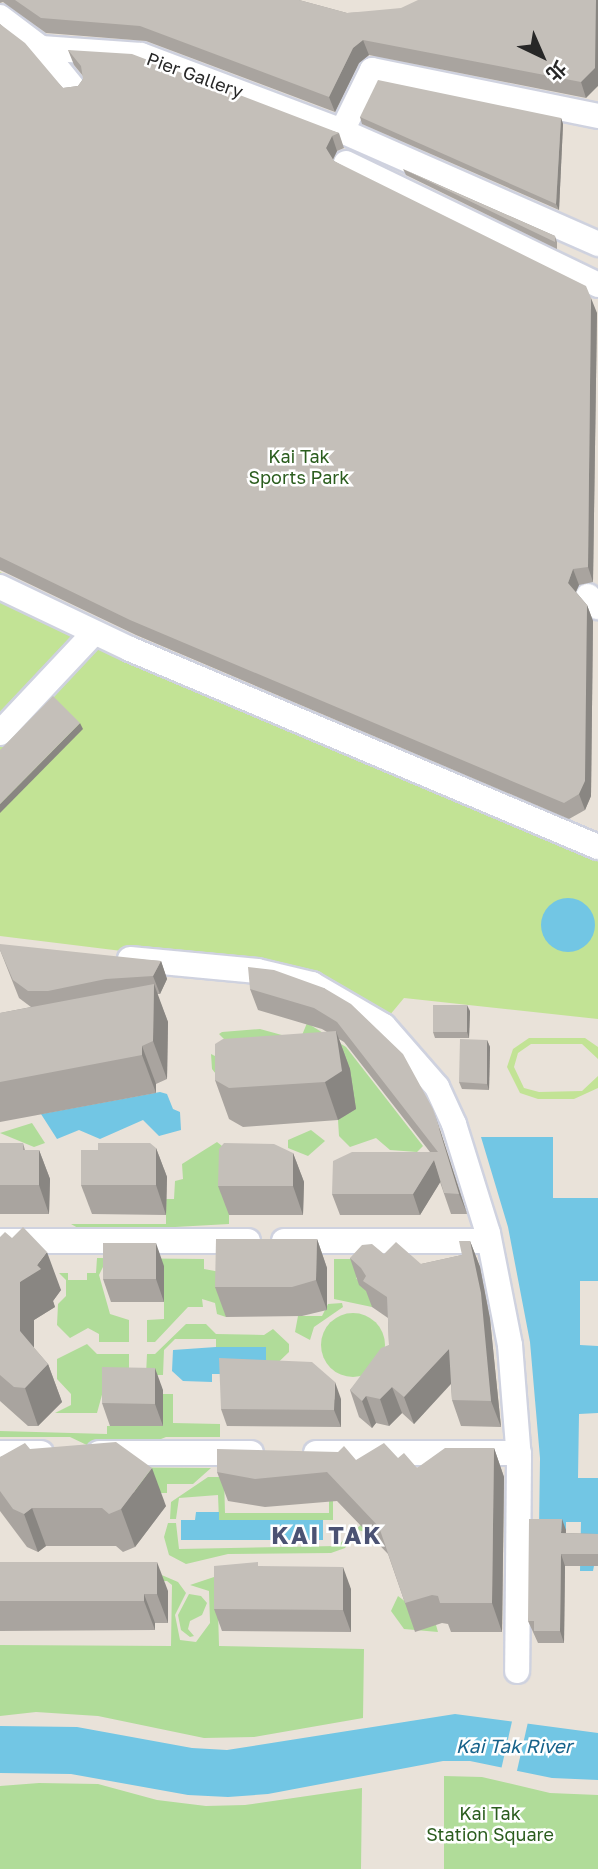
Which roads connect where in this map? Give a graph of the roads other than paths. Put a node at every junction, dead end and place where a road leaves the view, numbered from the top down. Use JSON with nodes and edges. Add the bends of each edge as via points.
{"nodes":[{"id":1,"x":0,"y":17,"type":"edge"},
{"id":2,"x":41,"y":48,"type":"junction"},
{"id":3,"x":75,"y":90,"type":"edge"},
{"id":4,"x":598,"y":116,"type":"edge"},
{"id":5,"x":342,"y":131,"type":"junction"},
{"id":6,"x":346,"y":163,"type":"dead end"},
{"id":7,"x":598,"y":244,"type":"edge"},
{"id":8,"x":598,"y":285,"type":"edge"},
{"id":9,"x":0,"y":587,"type":"edge"},
{"id":10,"x":94,"y":634,"type":"junction"},
{"id":11,"x":0,"y":733,"type":"edge"},
{"id":12,"x":598,"y":847,"type":"edge"},
{"id":13,"x":108,"y":957,"type":"edge"},
{"id":14,"x":0,"y":1241,"type":"edge"},
{"id":15,"x":480,"y":1241,"type":"dead end"},
{"id":16,"x":0,"y":1453,"type":"edge"},
{"id":17,"x":511,"y":1453,"type":"junction"},
{"id":18,"x":517,"y":1671,"type":"dead end"}],
"edges":[{"from":1,"to":2,"type":"street"},
{"from":2,"to":3,"type":"street"},
{"from":2,"to":5,"type":"street","name":"Pier Gallery","via":[[141,55]]},
{"from":4,"to":5,"type":"street","via":[[372,70]]},
{"from":5,"to":7,"type":"street","name":"Pier Gallery"},
{"from":6,"to":8,"type":"street"},
{"from":9,"to":10,"type":"street"},
{"from":10,"to":11,"type":"street"},
{"from":10,"to":12,"type":"street"},
{"from":13,"to":17,"type":"street","via":[[257,971],[312,984],[368,1013],[422,1065],[450,1111],[490,1241],[510,1345]]},
{"from":14,"to":15,"type":"street"},
{"from":16,"to":17,"type":"street"},
{"from":17,"to":18,"type":"street"}]}
